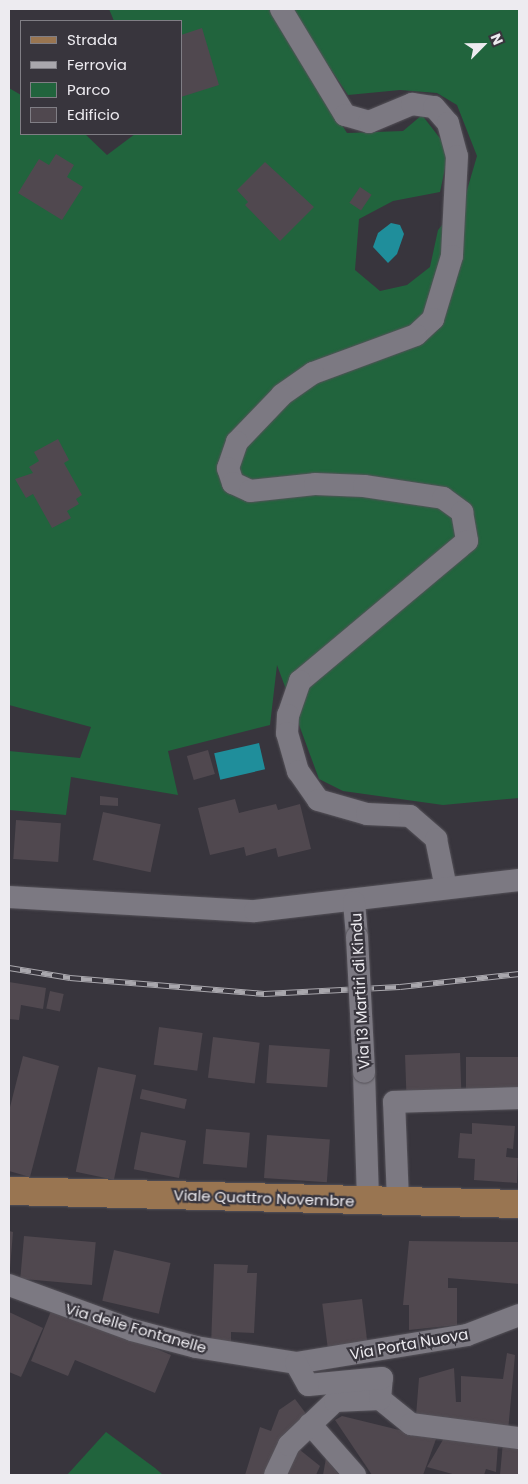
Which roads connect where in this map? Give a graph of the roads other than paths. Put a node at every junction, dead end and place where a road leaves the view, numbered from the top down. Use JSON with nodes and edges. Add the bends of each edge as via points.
{"nodes":[{"id":1,"x":281,"y":9,"type":"edge"},
{"id":2,"x":519,"y":880,"type":"edge"},
{"id":3,"x":446,"y":888,"type":"junction"},
{"id":4,"x":9,"y":897,"type":"edge"},
{"id":5,"x":354,"y":902,"type":"junction"},
{"id":6,"x":519,"y":1098,"type":"edge"},
{"id":7,"x":9,"y":1191,"type":"edge"},
{"id":8,"x":398,"y":1200,"type":"junction"},
{"id":9,"x":368,"y":1201,"type":"junction"},
{"id":10,"x":519,"y":1204,"type":"edge"},
{"id":11,"x":9,"y":1285,"type":"edge"},
{"id":12,"x":519,"y":1315,"type":"edge"},
{"id":13,"x":296,"y":1363,"type":"junction"},
{"id":14,"x":380,"y":1400,"type":"junction"},
{"id":15,"x":310,"y":1424,"type":"junction"},
{"id":16,"x":519,"y":1438,"type":"edge"},
{"id":17,"x":275,"y":1475,"type":"edge"},
{"id":18,"x":355,"y":1475,"type":"edge"}],
"edges":[{"from":1,"to":3,"type":"street","via":[[346,114],[369,122],[412,104],[434,107],[448,124],[457,156],[452,256],[433,319],[416,334],[313,374],[282,395],[237,442],[228,468],[233,483],[250,491],[364,486],[443,498],[462,512],[469,531],[459,552],[300,681],[287,724],[289,750],[307,787],[318,800],[367,814],[410,816],[436,839]]},
{"from":2,"to":3,"type":"street"},
{"from":3,"to":5,"type":"street"},
{"from":4,"to":5,"type":"street","name":"Via 13 Martiri di Kindu","via":[[255,911]]},
{"from":5,"to":9,"type":"street","name":"Via 13 Martiri di Kindu","bridge":true},
{"from":6,"to":8,"type":"street","via":[[394,1102]]},
{"from":7,"to":9,"type":"main road","name":"Viale Quattro Novembre"},
{"from":8,"to":9,"type":"main road","name":"Viale Quattro Novembre"},
{"from":8,"to":10,"type":"main road","name":"Viale Quattro Novembre"},
{"from":11,"to":13,"type":"street","name":"Via delle Fontanelle","via":[[196,1348]]},
{"from":12,"to":13,"type":"street","name":"Via Porta Nuova","via":[[467,1335]]},
{"from":13,"to":14,"type":"street","via":[[308,1385],[382,1378]]},
{"from":14,"to":15,"type":"street","via":[[335,1401]]},
{"from":14,"to":16,"type":"street","via":[[411,1424]]},
{"from":15,"to":17,"type":"street","via":[[289,1444]]},
{"from":15,"to":18,"type":"street"}]}
